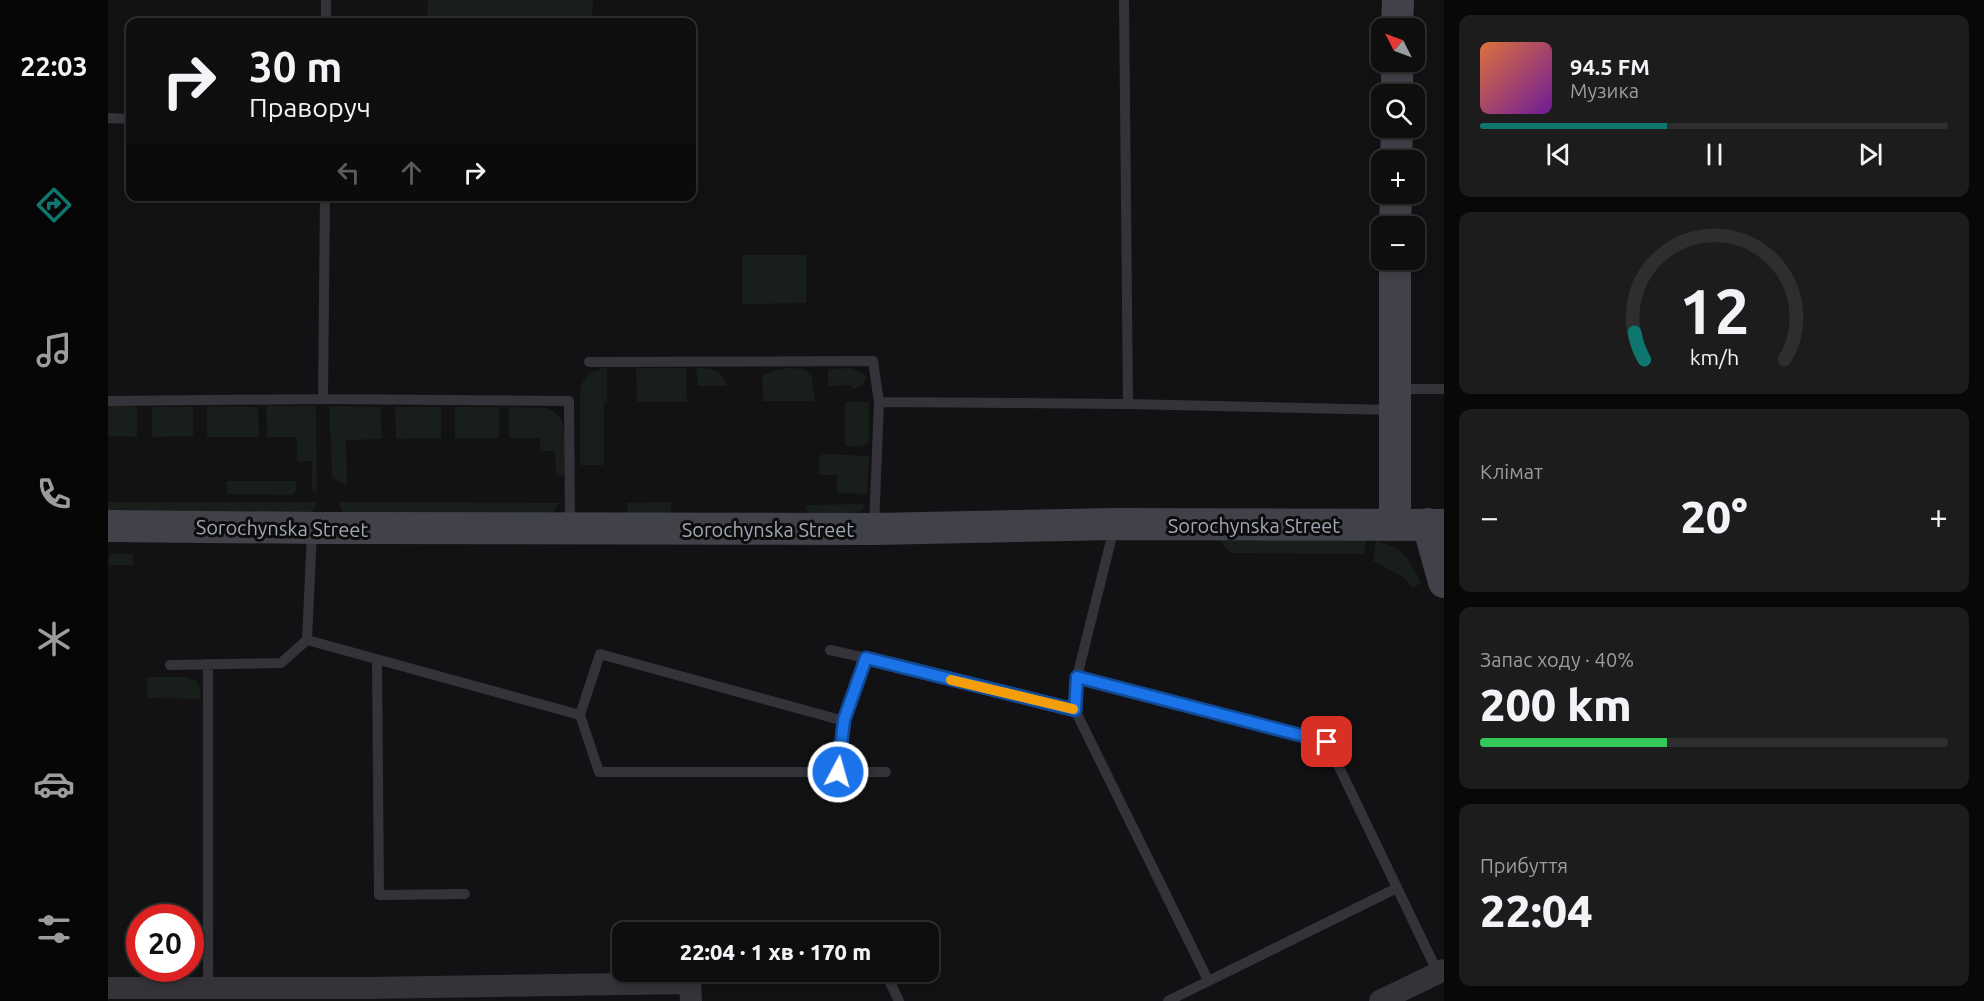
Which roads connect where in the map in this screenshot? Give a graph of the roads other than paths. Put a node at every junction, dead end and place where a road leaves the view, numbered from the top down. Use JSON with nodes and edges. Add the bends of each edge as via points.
{"nodes":[{"id":1,"x":326,"y":0,"type":"edge"},
{"id":2,"x":1124,"y":0,"type":"edge"},
{"id":3,"x":1398,"y":0,"type":"edge"},
{"id":4,"x":326,"y":18,"type":"edge"},
{"id":5,"x":1397,"y":18,"type":"edge"},
{"id":6,"x":108,"y":118,"type":"edge"},
{"id":7,"x":126,"y":119,"type":"edge"},
{"id":8,"x":325,"y":201,"type":"edge"},
{"id":9,"x":1395,"y":270,"type":"edge"},
{"id":10,"x":589,"y":362,"type":"dead end"},
{"id":11,"x":1444,"y":389,"type":"edge"},
{"id":12,"x":323,"y":399,"type":"junction"},
{"id":13,"x":1394,"y":400,"type":"junction"},
{"id":14,"x":108,"y":401,"type":"edge"},
{"id":15,"x":879,"y":402,"type":"junction"},
{"id":16,"x":1128,"y":404,"type":"junction"},
{"id":17,"x":1115,"y":524,"type":"junction"},
{"id":18,"x":1395,"y":524,"type":"junction"},
{"id":19,"x":1436,"y":525,"type":"edge"},
{"id":20,"x":108,"y":526,"type":"edge"},
{"id":21,"x":313,"y":528,"type":"junction"},
{"id":22,"x":570,"y":529,"type":"junction"},
{"id":23,"x":874,"y":529,"type":"junction"},
{"id":24,"x":1444,"y":582,"type":"edge"},
{"id":25,"x":307,"y":640,"type":"junction"},
{"id":26,"x":830,"y":650,"type":"dead end"},
{"id":27,"x":866,"y":658,"type":"junction"},
{"id":28,"x":378,"y":659,"type":"junction"},
{"id":29,"x":208,"y":664,"type":"junction"},
{"id":30,"x":170,"y":665,"type":"dead end"},
{"id":31,"x":1077,"y":677,"type":"junction"},
{"id":32,"x":1075,"y":710,"type":"junction"},
{"id":33,"x":580,"y":715,"type":"junction"},
{"id":34,"x":844,"y":720,"type":"junction"},
{"id":35,"x":838,"y":772,"type":"junction"},
{"id":36,"x":886,"y":772,"type":"dead end"},
{"id":37,"x":1397,"y":888,"type":"junction"},
{"id":38,"x":465,"y":894,"type":"dead end"},
{"id":39,"x":1441,"y":972,"type":"edge"},
{"id":40,"x":1208,"y":980,"type":"junction"},
{"id":41,"x":890,"y":982,"type":"edge"},
{"id":42,"x":108,"y":988,"type":"edge"},
{"id":43,"x":208,"y":988,"type":"junction"},
{"id":44,"x":690,"y":992,"type":"edge"},
{"id":45,"x":366,"y":994,"type":"edge"},
{"id":46,"x":899,"y":1001,"type":"edge"},
{"id":47,"x":1168,"y":1001,"type":"edge"},
{"id":48,"x":1380,"y":1001,"type":"edge"}],
"edges":[{"from":1,"to":4,"type":"lane"},
{"from":2,"to":16,"type":"lane"},
{"from":3,"to":5,"type":"street"},
{"from":6,"to":7,"type":"lane"},
{"from":8,"to":12,"type":"lane"},
{"from":9,"to":13,"type":"street"},
{"from":10,"to":15,"type":"lane","via":[[873,361]]},
{"from":11,"to":13,"type":"lane"},
{"from":12,"to":14,"type":"lane"},
{"from":12,"to":22,"type":"lane","via":[[569,401]]},
{"from":13,"to":16,"type":"lane"},
{"from":13,"to":18,"type":"street"},
{"from":15,"to":16,"type":"lane"},
{"from":15,"to":23,"type":"lane"},
{"from":17,"to":18,"type":"street","name":"Sorochynska Street"},
{"from":17,"to":23,"type":"street","name":"Sorochynska Street"},
{"from":17,"to":31,"type":"lane"},
{"from":18,"to":19,"type":"street","name":"Sorochynska Street"},
{"from":19,"to":24,"type":"street"},
{"from":20,"to":21,"type":"street","name":"Sorochynska Street"},
{"from":21,"to":22,"type":"street","name":"Sorochynska Street"},
{"from":21,"to":25,"type":"lane"},
{"from":22,"to":23,"type":"street","name":"Sorochynska Street"},
{"from":25,"to":28,"type":"lane"},
{"from":25,"to":29,"type":"lane","via":[[281,663]]},
{"from":26,"to":27,"type":"lane"},
{"from":27,"to":32,"type":"lane"},
{"from":27,"to":34,"type":"lane"},
{"from":28,"to":33,"type":"lane"},
{"from":28,"to":38,"type":"lane","via":[[379,895]]},
{"from":29,"to":30,"type":"lane"},
{"from":29,"to":43,"type":"lane"},
{"from":31,"to":32,"type":"lane"},
{"from":31,"to":37,"type":"lane","via":[[1327,742]]},
{"from":32,"to":40,"type":"lane"},
{"from":33,"to":34,"type":"lane","via":[[600,654]]},
{"from":33,"to":35,"type":"lane","via":[[599,772]]},
{"from":34,"to":35,"type":"lane"},
{"from":35,"to":36,"type":"lane"},
{"from":37,"to":39,"type":"lane"},
{"from":37,"to":40,"type":"lane"},
{"from":39,"to":48,"type":"street"},
{"from":40,"to":47,"type":"lane"},
{"from":41,"to":46,"type":"lane"},
{"from":42,"to":43,"type":"street"},
{"from":43,"to":45,"type":"street"},
{"from":44,"to":45,"type":"street"}]}
